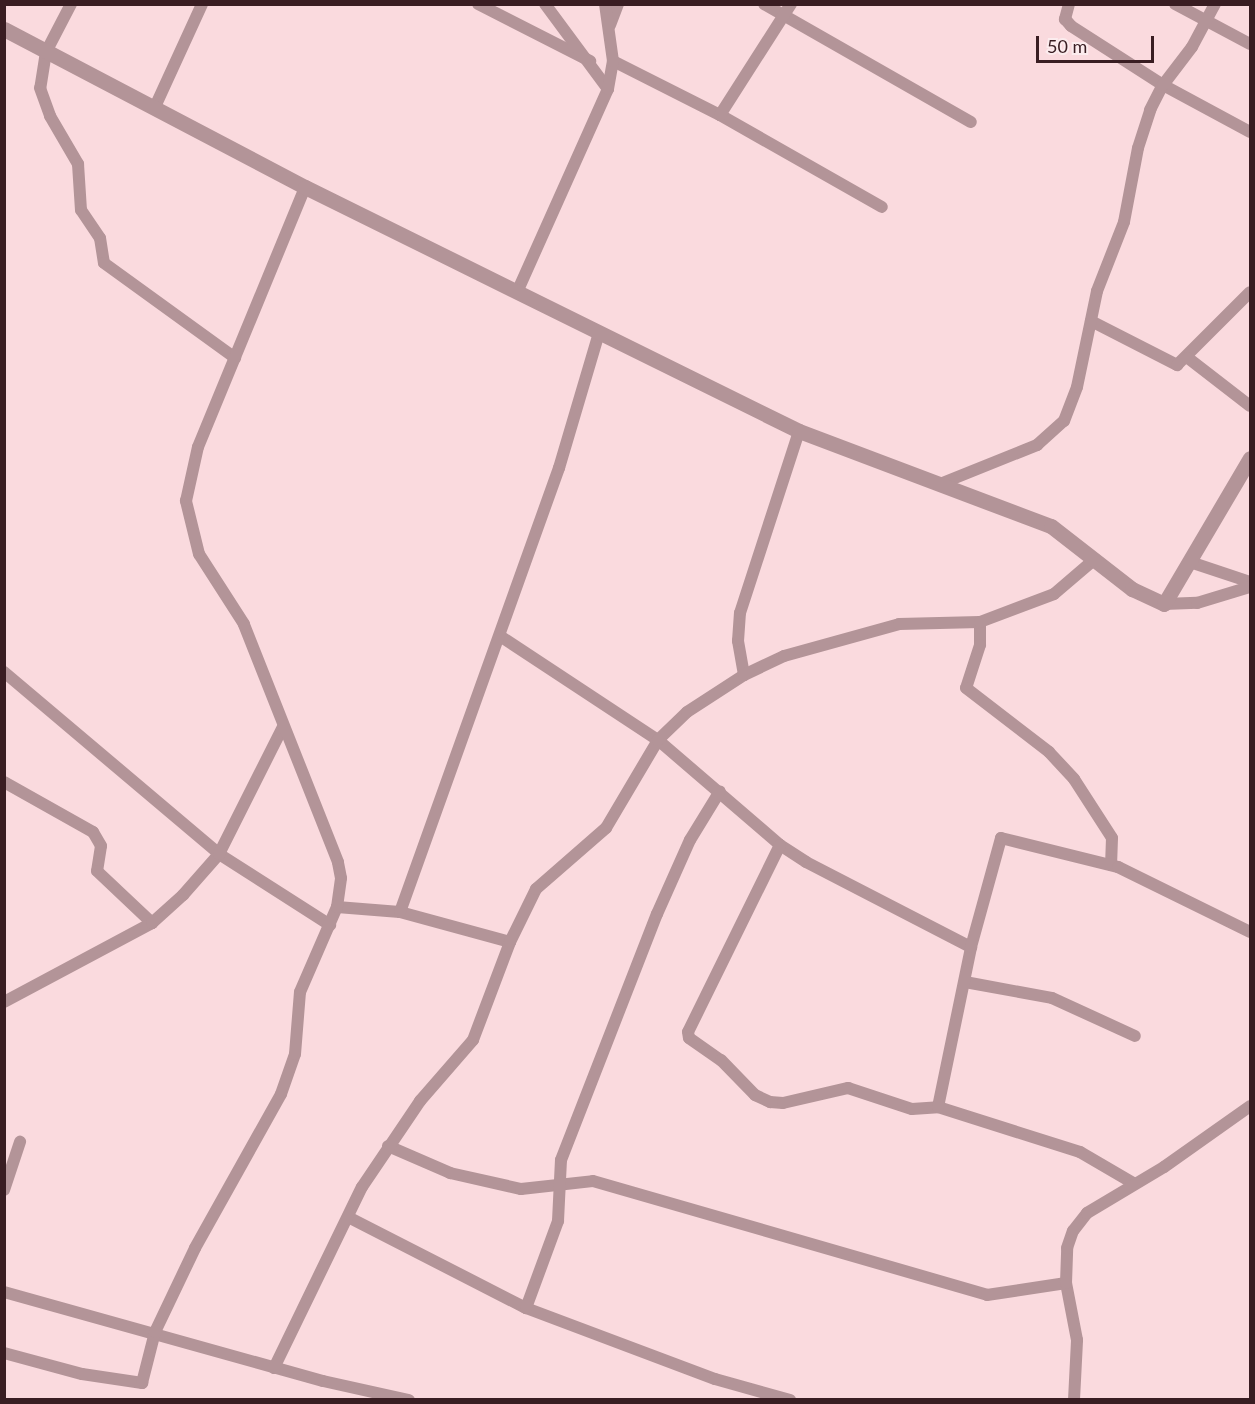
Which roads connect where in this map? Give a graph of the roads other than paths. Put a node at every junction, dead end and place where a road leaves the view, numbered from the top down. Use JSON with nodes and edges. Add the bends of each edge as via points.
{"nodes":[{"id":1,"x":70,"y":4,"type":"edge"},
{"id":2,"x":202,"y":4,"type":"edge"},
{"id":3,"x":478,"y":4,"type":"edge"},
{"id":4,"x":545,"y":4,"type":"edge"},
{"id":5,"x":604,"y":4,"type":"edge"},
{"id":6,"x":618,"y":4,"type":"edge"},
{"id":7,"x":764,"y":4,"type":"edge"},
{"id":8,"x":791,"y":4,"type":"edge"},
{"id":9,"x":1069,"y":4,"type":"edge"},
{"id":10,"x":1175,"y":4,"type":"edge"},
{"id":11,"x":1215,"y":4,"type":"edge"},
{"id":12,"x":784,"y":16,"type":"junction"},
{"id":13,"x":1208,"y":21,"type":"junction"},
{"id":14,"x":610,"y":25,"type":"junction"},
{"id":15,"x":4,"y":29,"type":"edge"},
{"id":16,"x":1251,"y":44,"type":"edge"},
{"id":17,"x":46,"y":52,"type":"junction"},
{"id":18,"x":590,"y":61,"type":"junction"},
{"id":19,"x":613,"y":61,"type":"junction"},
{"id":20,"x":1163,"y":84,"type":"junction"},
{"id":21,"x":608,"y":89,"type":"junction"},
{"id":22,"x":154,"y":109,"type":"junction"},
{"id":23,"x":720,"y":115,"type":"junction"},
{"id":24,"x":971,"y":122,"type":"dead end"},
{"id":25,"x":1251,"y":132,"type":"edge"},
{"id":26,"x":305,"y":187,"type":"junction"},
{"id":27,"x":882,"y":207,"type":"dead end"},
{"id":28,"x":519,"y":290,"type":"junction"},
{"id":29,"x":1251,"y":292,"type":"edge"},
{"id":30,"x":1091,"y":321,"type":"junction"},
{"id":31,"x":599,"y":333,"type":"junction"},
{"id":32,"x":235,"y":358,"type":"junction"},
{"id":33,"x":1188,"y":358,"type":"junction"},
{"id":34,"x":1251,"y":406,"type":"edge"},
{"id":35,"x":799,"y":431,"type":"junction"},
{"id":36,"x":1251,"y":458,"type":"edge"},
{"id":37,"x":940,"y":484,"type":"junction"},
{"id":38,"x":1095,"y":559,"type":"junction"},
{"id":39,"x":1190,"y":562,"type":"junction"},
{"id":40,"x":1251,"y":582,"type":"edge"},
{"id":41,"x":1251,"y":587,"type":"edge"},
{"id":42,"x":1164,"y":604,"type":"junction"},
{"id":43,"x":980,"y":622,"type":"junction"},
{"id":44,"x":500,"y":636,"type":"junction"},
{"id":45,"x":4,"y":672,"type":"edge"},
{"id":46,"x":744,"y":675,"type":"junction"},
{"id":47,"x":283,"y":727,"type":"junction"},
{"id":48,"x":658,"y":740,"type":"junction"},
{"id":49,"x":4,"y":782,"type":"edge"},
{"id":50,"x":720,"y":791,"type":"junction"},
{"id":51,"x":780,"y":845,"type":"junction"},
{"id":52,"x":219,"y":854,"type":"junction"},
{"id":53,"x":1111,"y":865,"type":"junction"},
{"id":54,"x":337,"y":907,"type":"junction"},
{"id":55,"x":400,"y":912,"type":"junction"},
{"id":56,"x":152,"y":923,"type":"junction"},
{"id":57,"x":330,"y":925,"type":"junction"},
{"id":58,"x":1251,"y":932,"type":"edge"},
{"id":59,"x":510,"y":942,"type":"junction"},
{"id":60,"x":971,"y":947,"type":"junction"},
{"id":61,"x":965,"y":982,"type":"junction"},
{"id":62,"x":4,"y":1002,"type":"edge"},
{"id":63,"x":1135,"y":1036,"type":"dead end"},
{"id":64,"x":1251,"y":1106,"type":"edge"},
{"id":65,"x":938,"y":1107,"type":"junction"},
{"id":66,"x":20,"y":1142,"type":"dead end"},
{"id":67,"x":388,"y":1146,"type":"junction"},
{"id":68,"x":560,"y":1183,"type":"junction"},
{"id":69,"x":1133,"y":1184,"type":"junction"},
{"id":70,"x":4,"y":1190,"type":"edge"},
{"id":71,"x":348,"y":1217,"type":"junction"},
{"id":72,"x":1066,"y":1283,"type":"junction"},
{"id":73,"x":4,"y":1292,"type":"edge"},
{"id":74,"x":526,"y":1308,"type":"junction"},
{"id":75,"x":155,"y":1332,"type":"junction"},
{"id":76,"x":4,"y":1353,"type":"edge"},
{"id":77,"x":274,"y":1368,"type":"junction"},
{"id":78,"x":409,"y":1400,"type":"edge"},
{"id":79,"x":790,"y":1400,"type":"edge"},
{"id":80,"x":1074,"y":1400,"type":"edge"}],
"edges":[{"from":1,"to":17,"type":"street"},
{"from":2,"to":22,"type":"street"},
{"from":3,"to":18,"type":"street"},
{"from":4,"to":18,"type":"street"},
{"from":5,"to":14,"type":"street"},
{"from":6,"to":14,"type":"street"},
{"from":7,"to":12,"type":"street"},
{"from":8,"to":12,"type":"street"},
{"from":9,"to":20,"type":"street","via":[[1065,19],[1071,26]]},
{"from":10,"to":13,"type":"street"},
{"from":11,"to":13,"type":"street"},
{"from":12,"to":23,"type":"street"},
{"from":12,"to":24,"type":"street"},
{"from":13,"to":16,"type":"street"},
{"from":13,"to":20,"type":"street"},
{"from":14,"to":19,"type":"street"},
{"from":15,"to":17,"type":"street"},
{"from":17,"to":22,"type":"street"},
{"from":17,"to":32,"type":"street","via":[[40,88],[50,116],[78,164],[81,210],[100,238],[104,263]]},
{"from":18,"to":21,"type":"street"},
{"from":19,"to":21,"type":"street"},
{"from":19,"to":23,"type":"street"},
{"from":20,"to":25,"type":"street"},
{"from":20,"to":30,"type":"street","via":[[1138,148],[1124,222],[1097,291]]},
{"from":21,"to":28,"type":"street"},
{"from":22,"to":26,"type":"street"},
{"from":23,"to":27,"type":"street"},
{"from":26,"to":28,"type":"street"},
{"from":26,"to":32,"type":"street"},
{"from":28,"to":31,"type":"street"},
{"from":29,"to":33,"type":"street"},
{"from":30,"to":33,"type":"street","via":[[1177,365]]},
{"from":30,"to":37,"type":"street","via":[[1077,387],[1064,421],[1037,445]]},
{"from":31,"to":35,"type":"street"},
{"from":31,"to":44,"type":"street","via":[[559,468]]},
{"from":32,"to":47,"type":"street","via":[[198,447],[186,501],[200,554],[244,624]]},
{"from":33,"to":34,"type":"street"},
{"from":35,"to":37,"type":"street"},
{"from":35,"to":46,"type":"street","via":[[740,613],[738,640]]},
{"from":36,"to":39,"type":"street"},
{"from":37,"to":38,"type":"street","via":[[1051,526]]},
{"from":38,"to":42,"type":"street","via":[[1132,589]]},
{"from":38,"to":43,"type":"street","via":[[1054,594]]},
{"from":39,"to":40,"type":"street"},
{"from":39,"to":42,"type":"street"},
{"from":41,"to":42,"type":"street","via":[[1197,603]]},
{"from":43,"to":46,"type":"street","via":[[899,624],[806,648]]},
{"from":43,"to":53,"type":"street","via":[[980,645],[966,688],[1049,752],[1074,779],[1112,838]]},
{"from":44,"to":48,"type":"street"},
{"from":44,"to":55,"type":"street"},
{"from":45,"to":52,"type":"street"},
{"from":46,"to":48,"type":"street","via":[[687,712]]},
{"from":47,"to":52,"type":"street"},
{"from":47,"to":54,"type":"street","via":[[338,862],[341,878]]},
{"from":48,"to":50,"type":"street"},
{"from":48,"to":59,"type":"street","via":[[606,828],[540,883]]},
{"from":49,"to":56,"type":"street","via":[[93,832],[101,846],[97,871]]},
{"from":50,"to":51,"type":"street"},
{"from":50,"to":68,"type":"street","via":[[690,840],[644,946],[561,1160]]},
{"from":51,"to":60,"type":"street","via":[[833,878]]},
{"from":51,"to":65,"type":"street","via":[[688,1032],[689,1038],[721,1060],[754,1095],[770,1102],[783,1103],[848,1088],[912,1109]]},
{"from":52,"to":56,"type":"street"},
{"from":52,"to":57,"type":"street"},
{"from":53,"to":58,"type":"street"},
{"from":53,"to":60,"type":"street","via":[[1001,838]]},
{"from":54,"to":55,"type":"street"},
{"from":54,"to":57,"type":"street"},
{"from":55,"to":59,"type":"street"},
{"from":56,"to":62,"type":"street"},
{"from":57,"to":75,"type":"street","via":[[300,992],[295,1054],[281,1094],[195,1248]]},
{"from":59,"to":67,"type":"street","via":[[473,1040],[429,1090]]},
{"from":60,"to":61,"type":"street"},
{"from":61,"to":63,"type":"street","via":[[1041,994]]},
{"from":61,"to":65,"type":"street"},
{"from":64,"to":69,"type":"street"},
{"from":65,"to":69,"type":"street","via":[[1080,1152]]},
{"from":66,"to":70,"type":"street"},
{"from":67,"to":68,"type":"street","via":[[450,1173],[521,1189]]},
{"from":67,"to":71,"type":"street"},
{"from":68,"to":72,"type":"street","via":[[593,1181],[987,1295]]},
{"from":68,"to":74,"type":"street","via":[[558,1221]]},
{"from":69,"to":72,"type":"street","via":[[1087,1213],[1073,1231],[1067,1248]]},
{"from":71,"to":74,"type":"street"},
{"from":71,"to":77,"type":"street"},
{"from":72,"to":80,"type":"street","via":[[1077,1340]]},
{"from":73,"to":75,"type":"street"},
{"from":74,"to":79,"type":"street","via":[[715,1379]]},
{"from":75,"to":76,"type":"street","via":[[144,1380],[139,1385]]},
{"from":75,"to":77,"type":"street"},
{"from":77,"to":78,"type":"street"}]}
